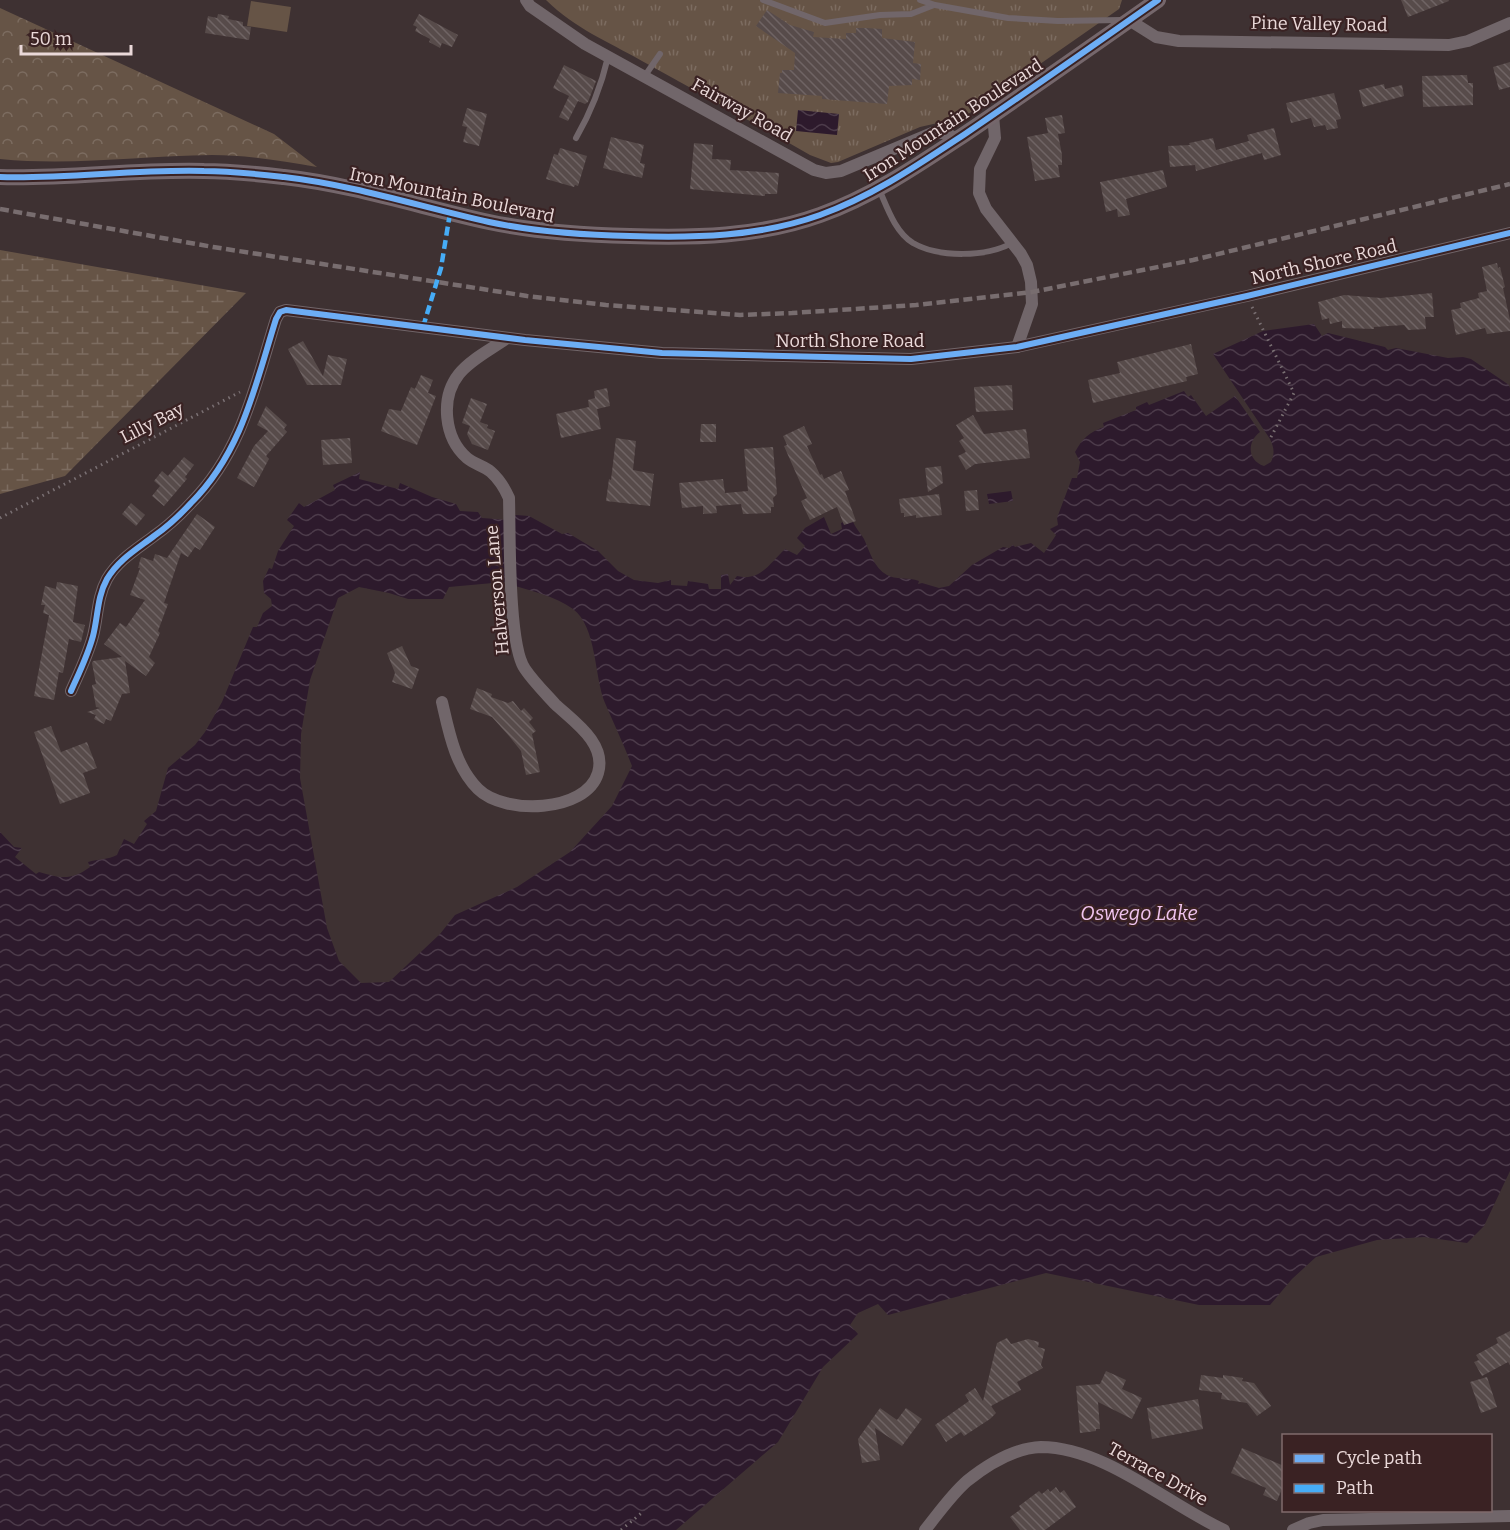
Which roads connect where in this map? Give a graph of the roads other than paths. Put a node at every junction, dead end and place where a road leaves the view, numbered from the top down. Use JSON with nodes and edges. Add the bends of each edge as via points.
{"nodes":[{"id":1,"x":526,"y":0,"type":"edge"},
{"id":2,"x":763,"y":0,"type":"edge"},
{"id":3,"x":920,"y":0,"type":"edge"},
{"id":4,"x":1158,"y":0,"type":"edge"},
{"id":5,"x":934,"y":5,"type":"junction"},
{"id":6,"x":1129,"y":20,"type":"junction"},
{"id":7,"x":1510,"y":23,"type":"edge"},
{"id":8,"x":660,"y":54,"type":"dead end"},
{"id":9,"x":608,"y":57,"type":"junction"},
{"id":10,"x":644,"y":77,"type":"junction"},
{"id":11,"x":993,"y":115,"type":"junction"},
{"id":12,"x":576,"y":138,"type":"dead end"},
{"id":13,"x":956,"y":139,"type":"junction"},
{"id":14,"x":0,"y":177,"type":"edge"},
{"id":15,"x":879,"y":188,"type":"junction"},
{"id":16,"x":1510,"y":233,"type":"edge"},
{"id":17,"x":1012,"y":243,"type":"junction"},
{"id":18,"x":507,"y":338,"type":"junction"},
{"id":19,"x":1017,"y":347,"type":"junction"},
{"id":20,"x":72,"y":691,"type":"dead end"},
{"id":21,"x":442,"y":702,"type":"dead end"},
{"id":22,"x":1510,"y":1516,"type":"edge"},
{"id":23,"x":925,"y":1530,"type":"edge"},
{"id":24,"x":1224,"y":1530,"type":"edge"},
{"id":25,"x":1293,"y":1530,"type":"edge"}],
"edges":[{"from":1,"to":9,"type":"street","name":"Fairway Road"},
{"from":2,"to":5,"type":"lane","via":[[825,23],[911,14]]},
{"from":3,"to":5,"type":"lane"},
{"from":4,"to":6,"type":"street","name":"Iron Mountain Boulevard"},
{"from":5,"to":6,"type":"lane","via":[[1008,18]]},
{"from":6,"to":7,"type":"street","name":"Pine Valley Road","via":[[1156,37],[1179,41],[1449,45]]},
{"from":6,"to":11,"type":"street","name":"Iron Mountain Boulevard"},
{"from":8,"to":10,"type":"lane"},
{"from":9,"to":10,"type":"street","name":"Fairway Road"},
{"from":9,"to":12,"type":"lane","via":[[599,92]]},
{"from":10,"to":13,"type":"street","name":"Fairway Road","via":[[826,173],[841,171],[932,132]]},
{"from":11,"to":13,"type":"street","name":"Iron Mountain Boulevard"},
{"from":11,"to":17,"type":"street","via":[[996,132],[980,169],[979,193]]},
{"from":13,"to":15,"type":"street","name":"Iron Mountain Boulevard"},
{"from":14,"to":15,"type":"street","name":"Iron Mountain Boulevard","via":[[243,173],[316,182],[522,228],[573,234],[678,237],[730,235],[788,225]]},
{"from":15,"to":17,"type":"lane","via":[[891,217],[913,243],[935,251],[973,254],[988,253]]},
{"from":16,"to":19,"type":"street","name":"North Shore Road"},
{"from":17,"to":19,"type":"street","via":[[1027,265],[1032,292],[1032,304]]},
{"from":18,"to":19,"type":"street","name":"North Shore Road","via":[[662,353],[911,359]]},
{"from":18,"to":20,"type":"street","name":"North Shore Road","via":[[280,312],[243,425],[214,479],[171,523],[127,555],[106,580],[93,636]]},
{"from":18,"to":21,"type":"street","name":"Halverson Lane","via":[[458,375],[449,397],[446,420],[454,442],[467,458],[491,472],[509,498],[518,655],[524,668],[590,739],[599,761],[593,783],[586,792],[562,802],[519,806],[498,802],[465,774],[451,741]]},
{"from":22,"to":25,"type":"street","via":[[1323,1520]]},
{"from":23,"to":24,"type":"street","name":"Terrace Drive","via":[[974,1476],[1011,1454],[1041,1448],[1103,1462]]}]}
